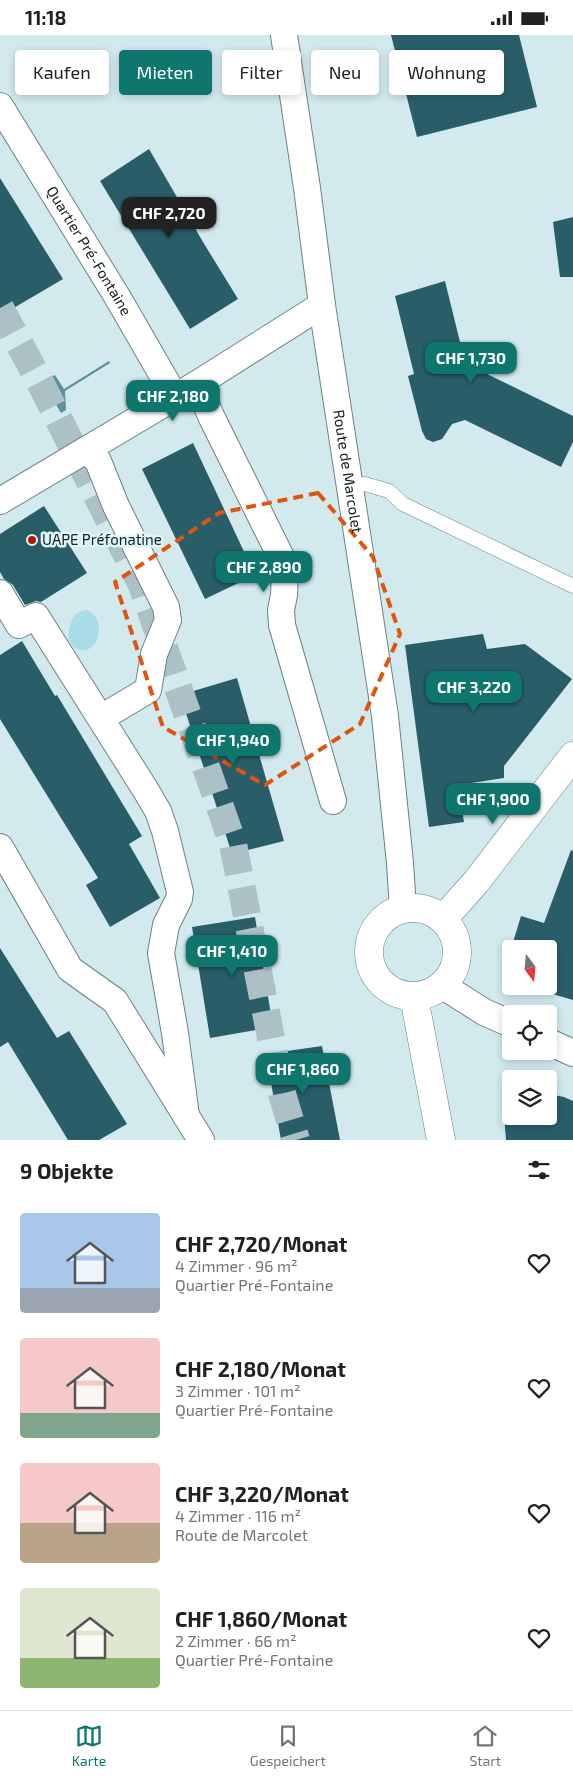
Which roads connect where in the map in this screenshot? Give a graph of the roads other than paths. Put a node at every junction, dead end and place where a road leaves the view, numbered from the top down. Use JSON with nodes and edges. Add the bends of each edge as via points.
{"nodes":[{"id":1,"x":284,"y":35,"type":"edge"},
{"id":2,"x":0,"y":106,"type":"edge"},
{"id":3,"x":322,"y":305,"type":"junction"},
{"id":4,"x":197,"y":384,"type":"junction"},
{"id":5,"x":175,"y":397,"type":"junction"},
{"id":6,"x":86,"y":450,"type":"junction"},
{"id":7,"x":350,"y":486,"type":"junction"},
{"id":8,"x":0,"y":501,"type":"edge"},
{"id":9,"x":573,"y":586,"type":"edge"},
{"id":10,"x":0,"y":593,"type":"edge"},
{"id":11,"x":101,"y":718,"type":"junction"},
{"id":12,"x":573,"y":756,"type":"edge"},
{"id":13,"x":333,"y":801,"type":"dead end"},
{"id":14,"x":0,"y":847,"type":"edge"},
{"id":15,"x":402,"y":909,"type":"junction"},
{"id":16,"x":443,"y":919,"type":"junction"},
{"id":17,"x":443,"y":985,"type":"junction"},
{"id":18,"x":414,"y":997,"type":"junction"},
{"id":19,"x":502,"y":1020,"type":"edge"},
{"id":20,"x":557,"y":1046,"type":"edge"},
{"id":21,"x":573,"y":1053,"type":"edge"},
{"id":22,"x":186,"y":1116,"type":"junction"},
{"id":23,"x":201,"y":1140,"type":"edge"},
{"id":24,"x":441,"y":1140,"type":"edge"}],
"edges":[{"from":1,"to":3,"type":"street","name":"Route de Marcolet"},
{"from":2,"to":5,"type":"street","name":"Quartier Pré-Fontaine"},
{"from":3,"to":4,"type":"street"},
{"from":3,"to":7,"type":"street","name":"Route de Marcolet"},
{"from":4,"to":5,"type":"street"},
{"from":4,"to":13,"type":"street","via":[[280,555],[285,571],[282,625]]},
{"from":5,"to":6,"type":"street"},
{"from":6,"to":8,"type":"street"},
{"from":6,"to":11,"type":"street","via":[[98,461],[116,506],[166,607],[168,619],[154,654],[148,690]]},
{"from":7,"to":9,"type":"lane","via":[[364,484],[389,491],[404,504]]},
{"from":7,"to":15,"type":"street","name":"Route de Marcolet","via":[[385,716]]},
{"from":10,"to":11,"type":"street","via":[[19,625],[36,616]]},
{"from":11,"to":22,"type":"street","via":[[158,811],[180,892],[166,925],[161,953]]},
{"from":12,"to":16,"type":"street","via":[[476,882]]},
{"from":14,"to":22,"type":"street","via":[[70,969],[115,1001]]},
{"from":15,"to":16,"type":"street","via":[[417,908]]},
{"from":15,"to":18,"type":"street","via":[[378,924],[368,951],[376,978],[386,989]]},
{"from":16,"to":17,"type":"street","via":[[457,945],[457,960]]},
{"from":17,"to":18,"type":"street"},
{"from":17,"to":19,"type":"street"},
{"from":18,"to":24,"type":"street"},
{"from":20,"to":21,"type":"street"},
{"from":22,"to":23,"type":"street"}]}
